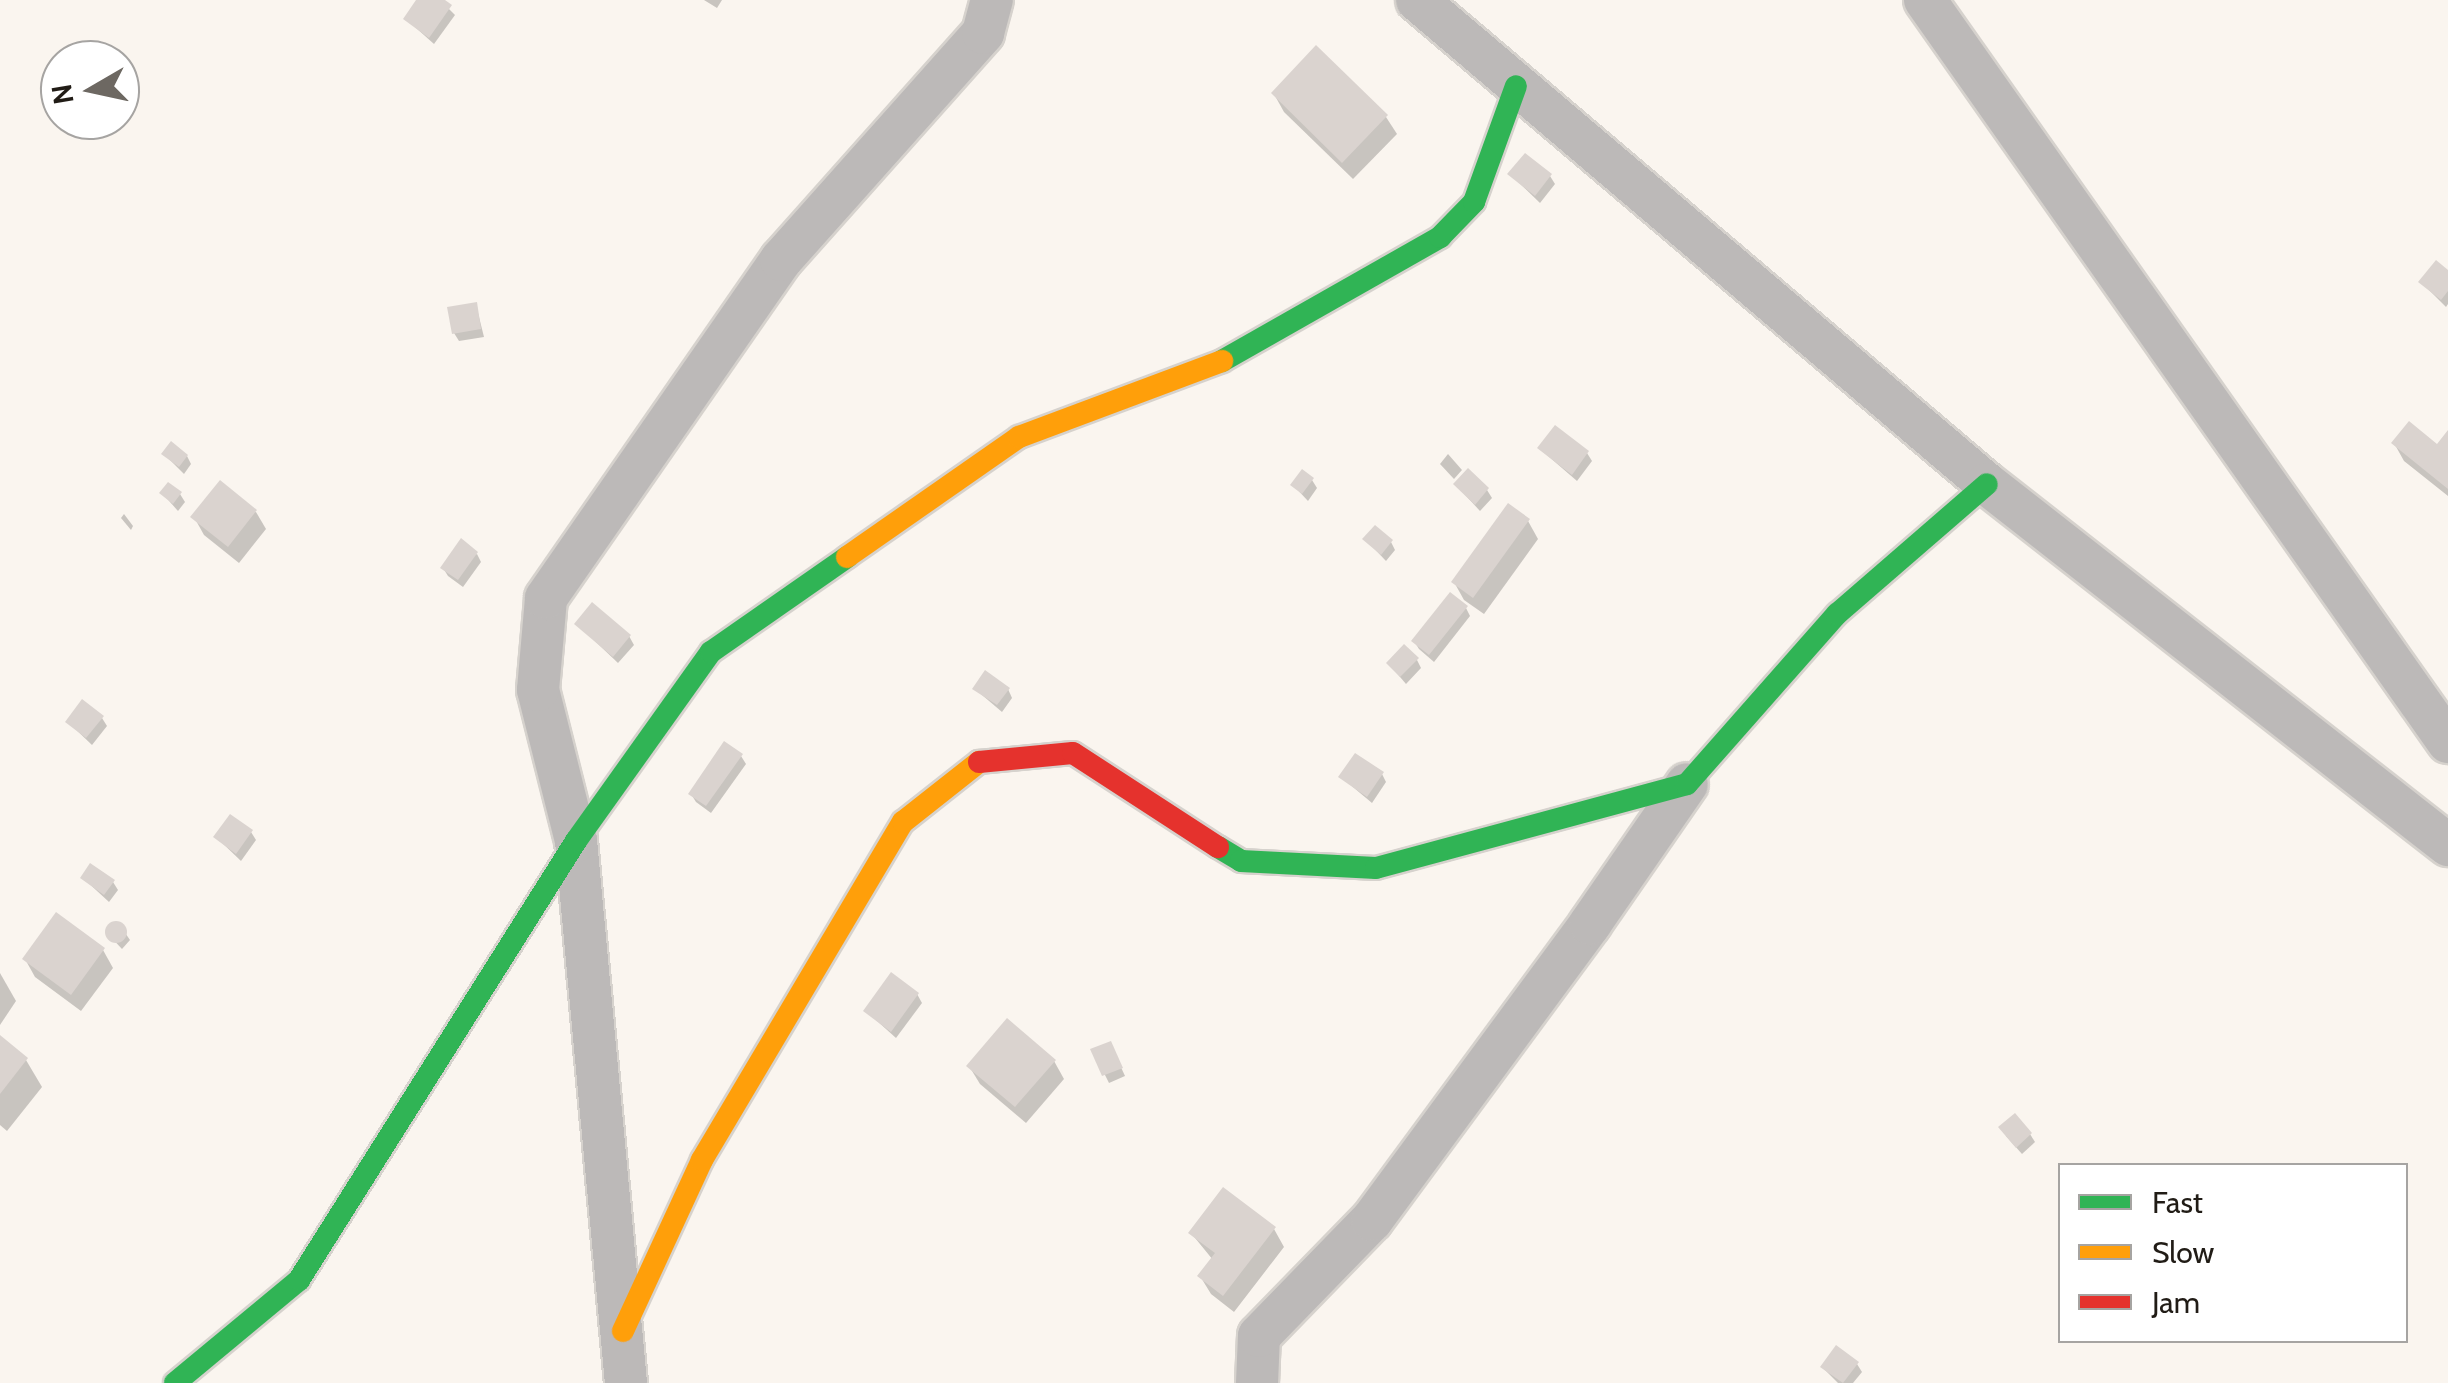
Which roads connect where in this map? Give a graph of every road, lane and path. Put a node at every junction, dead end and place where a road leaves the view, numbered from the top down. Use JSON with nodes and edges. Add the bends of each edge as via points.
{"nodes":[{"id":1,"x":992,"y":0,"type":"edge"},
{"id":2,"x":1416,"y":0,"type":"edge"},
{"id":3,"x":1925,"y":0,"type":"edge"},
{"id":4,"x":1516,"y":86,"type":"junction"},
{"id":5,"x":1986,"y":484,"type":"junction"},
{"id":6,"x":2448,"y":742,"type":"edge"},
{"id":7,"x":1686,"y":784,"type":"junction"},
{"id":8,"x":576,"y":841,"type":"junction"},
{"id":9,"x":2448,"y":845,"type":"edge"},
{"id":10,"x":624,"y":1331,"type":"junction"},
{"id":11,"x":175,"y":1383,"type":"edge"},
{"id":12,"x":626,"y":1383,"type":"edge"},
{"id":13,"x":1257,"y":1383,"type":"edge"}],
"edges":[{"from":1,"to":8,"type":"street","via":[[983,33],[780,260],[546,598],[538,690]]},
{"from":2,"to":4,"type":"street"},
{"from":3,"to":6,"type":"street"},
{"from":4,"to":5,"type":"street"},
{"from":4,"to":8,"type":"street","via":[[1474,202],[1440,237],[1232,357],[1019,436],[712,652]]},
{"from":5,"to":7,"type":"street","via":[[1837,614]]},
{"from":5,"to":9,"type":"street"},
{"from":7,"to":10,"type":"street","via":[[1376,868],[1240,860],[1073,753],[982,760],[903,822],[702,1160]]},
{"from":7,"to":13,"type":"street","via":[[1372,1220],[1259,1336]]},
{"from":8,"to":10,"type":"street"},
{"from":8,"to":11,"type":"street","via":[[299,1280]]},
{"from":10,"to":12,"type":"street"}]}
